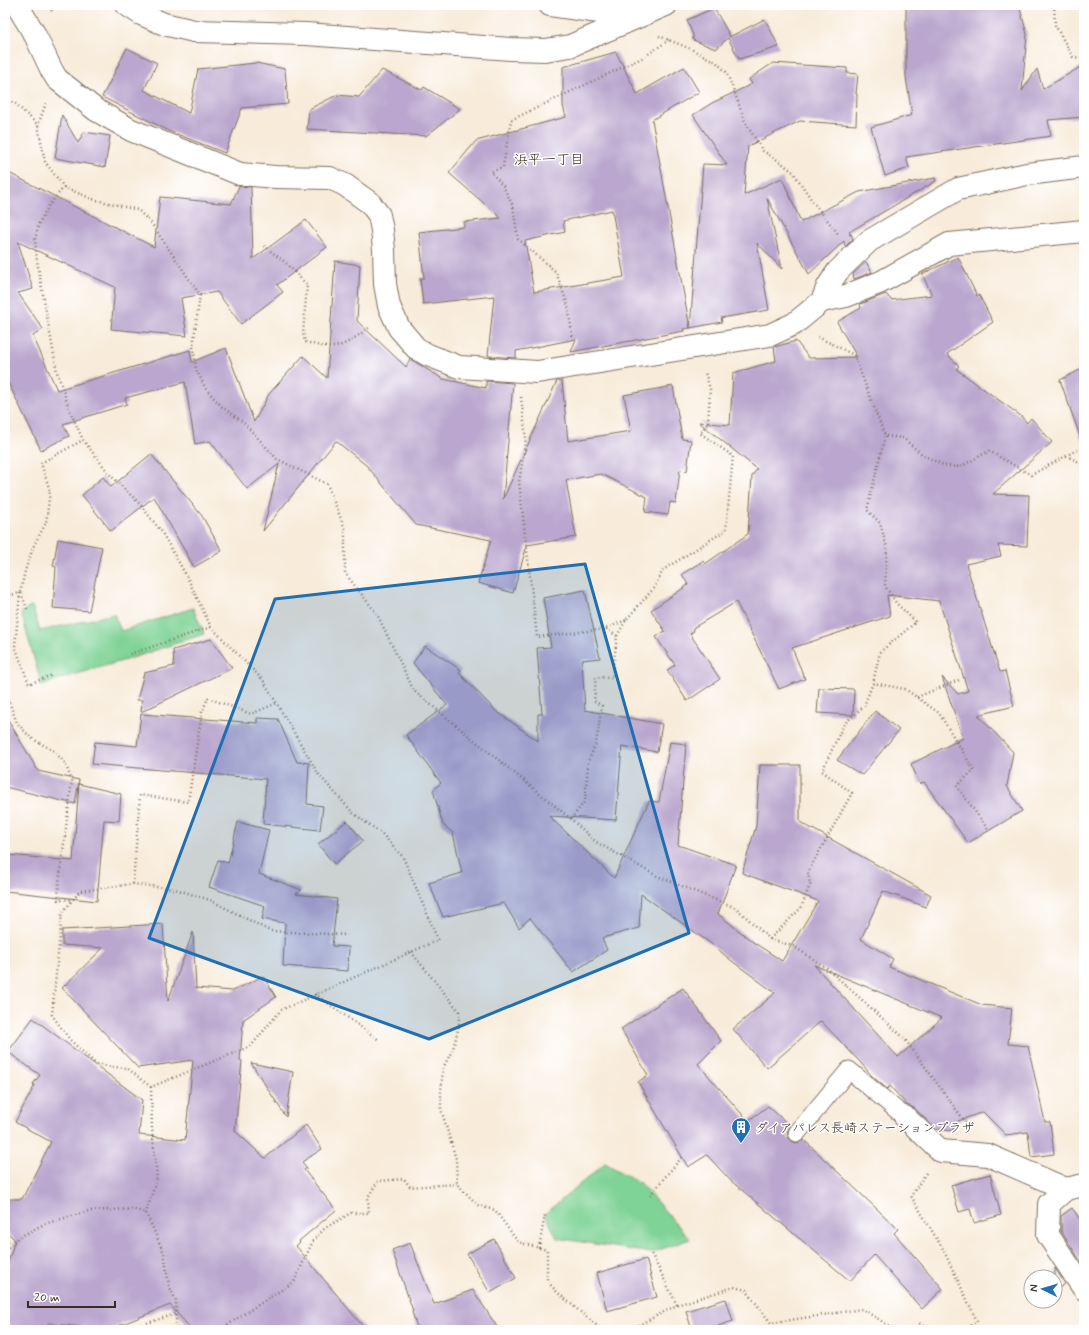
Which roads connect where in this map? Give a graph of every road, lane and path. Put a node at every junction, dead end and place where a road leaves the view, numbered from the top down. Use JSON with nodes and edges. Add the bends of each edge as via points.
{"nodes":[{"id":1,"x":17,"y":5,"type":"edge"},
{"id":2,"x":127,"y":5,"type":"edge"},
{"id":3,"x":550,"y":5,"type":"edge"},
{"id":4,"x":666,"y":5,"type":"edge"},
{"id":5,"x":1054,"y":5,"type":"edge"},
{"id":6,"x":624,"y":23,"type":"junction"},
{"id":7,"x":669,"y":40,"type":"junction"},
{"id":8,"x":1084,"y":58,"type":"edge"},
{"id":9,"x":52,"y":71,"type":"junction"},
{"id":10,"x":5,"y":97,"type":"edge"},
{"id":11,"x":38,"y":125,"type":"junction"},
{"id":12,"x":1084,"y":167,"type":"edge"},
{"id":13,"x":64,"y":187,"type":"junction"},
{"id":14,"x":1084,"y":231,"type":"edge"},
{"id":15,"x":264,"y":246,"type":"dead end"},
{"id":16,"x":855,"y":254,"type":"junction"},
{"id":17,"x":822,"y":301,"type":"junction"},
{"id":18,"x":375,"y":324,"type":"dead end"},
{"id":19,"x":794,"y":324,"type":"junction"},
{"id":20,"x":698,"y":347,"type":"junction"},
{"id":21,"x":577,"y":366,"type":"junction"},
{"id":22,"x":518,"y":371,"type":"junction"},
{"id":23,"x":885,"y":436,"type":"junction"},
{"id":24,"x":83,"y":440,"type":"junction"},
{"id":25,"x":1084,"y":449,"type":"edge"},
{"id":26,"x":1066,"y":456,"type":"junction"},
{"id":27,"x":1084,"y":464,"type":"edge"},
{"id":28,"x":20,"y":593,"type":"junction"},
{"id":29,"x":5,"y":596,"type":"edge"},
{"id":30,"x":27,"y":609,"type":"dead end"},
{"id":31,"x":626,"y":620,"type":"junction"},
{"id":32,"x":211,"y":628,"type":"junction"},
{"id":33,"x":605,"y":629,"type":"junction"},
{"id":34,"x":617,"y":636,"type":"junction"},
{"id":35,"x":130,"y":654,"type":"dead end"},
{"id":36,"x":52,"y":675,"type":"dead end"},
{"id":37,"x":959,"y":680,"type":"dead end"},
{"id":38,"x":873,"y":683,"type":"junction"},
{"id":39,"x":5,"y":691,"type":"edge"},
{"id":40,"x":916,"y":697,"type":"junction"},
{"id":41,"x":277,"y":703,"type":"junction"},
{"id":42,"x":571,"y":819,"type":"junction"},
{"id":43,"x":989,"y":831,"type":"dead end"},
{"id":44,"x":133,"y":884,"type":"junction"},
{"id":45,"x":74,"y":899,"type":"junction"},
{"id":46,"x":347,"y":935,"type":"dead end"},
{"id":47,"x":770,"y":939,"type":"junction"},
{"id":48,"x":411,"y":952,"type":"junction"},
{"id":49,"x":315,"y":994,"type":"junction"},
{"id":50,"x":379,"y":1040,"type":"dead end"},
{"id":51,"x":151,"y":1087,"type":"junction"},
{"id":52,"x":905,"y":1117,"type":"joint"},
{"id":53,"x":797,"y":1133,"type":"dead end"},
{"id":54,"x":988,"y":1154,"type":"junction"},
{"id":55,"x":682,"y":1157,"type":"dead end"},
{"id":56,"x":457,"y":1184,"type":"junction"},
{"id":57,"x":1075,"y":1187,"type":"edge"},
{"id":58,"x":650,"y":1195,"type":"dead end"},
{"id":59,"x":911,"y":1196,"type":"dead end"},
{"id":60,"x":146,"y":1213,"type":"junction"},
{"id":61,"x":545,"y":1214,"type":"dead end"},
{"id":62,"x":5,"y":1239,"type":"edge"},
{"id":63,"x":12,"y":1244,"type":"junction"},
{"id":64,"x":539,"y":1248,"type":"junction"},
{"id":65,"x":5,"y":1250,"type":"edge"},
{"id":66,"x":651,"y":1253,"type":"dead end"},
{"id":67,"x":1084,"y":1288,"type":"edge"},
{"id":68,"x":677,"y":1305,"type":"junction"},
{"id":69,"x":176,"y":1314,"type":"junction"},
{"id":70,"x":124,"y":1330,"type":"edge"},
{"id":71,"x":178,"y":1330,"type":"edge"},
{"id":72,"x":221,"y":1330,"type":"edge"},
{"id":73,"x":602,"y":1330,"type":"edge"},
{"id":74,"x":627,"y":1330,"type":"edge"},
{"id":75,"x":896,"y":1330,"type":"edge"},
{"id":76,"x":916,"y":1330,"type":"edge"},
{"id":77,"x":929,"y":1330,"type":"edge"},
{"id":78,"x":964,"y":1330,"type":"edge"}],
"edges":[{"from":1,"to":9,"type":"street"},
{"from":2,"to":6,"type":"street","via":[[164,24],[194,31],[306,34],[511,50],[544,50],[570,46]]},
{"from":3,"to":6,"type":"street","via":[[606,13]]},
{"from":4,"to":6,"type":"street"},
{"from":5,"to":8,"type":"path","via":[[1055,25],[1073,57]]},
{"from":6,"to":7,"type":"path"},
{"from":7,"to":16,"type":"path","via":[[716,62],[726,72],[745,122],[763,151],[792,172]]},
{"from":7,"to":21,"type":"path","via":[[644,58],[511,120],[502,167],[491,172],[503,186],[513,206],[518,238],[556,272],[568,306]]},
{"from":9,"to":11,"type":"path","via":[[48,98]]},
{"from":9,"to":22,"type":"street","via":[[57,80],[77,96],[131,130],[240,174],[330,178],[345,185],[370,203],[379,215],[389,306],[399,328],[416,348],[459,367]]},
{"from":10,"to":11,"type":"path"},
{"from":11,"to":13,"type":"path","via":[[45,162]]},
{"from":12,"to":16,"type":"street","via":[[1027,174],[958,189],[869,241]]},
{"from":13,"to":24,"type":"path","via":[[48,205],[39,223],[35,240],[57,372]]},
{"from":13,"to":42,"type":"path","via":[[92,199],[138,210],[151,223],[200,295],[193,346],[196,369],[206,389],[220,406],[243,422],[277,459],[327,484],[345,530],[345,573],[378,614],[414,691]]},
{"from":14,"to":17,"type":"street","via":[[949,244],[881,282],[846,296]]},
{"from":15,"to":18,"type":"path","via":[[286,263],[307,285],[303,333],[305,342],[333,348]]},
{"from":16,"to":17,"type":"street","via":[[838,270]]},
{"from":17,"to":19,"type":"street"},
{"from":19,"to":20,"type":"street","via":[[770,336]]},
{"from":19,"to":23,"type":"path","via":[[854,356]]},
{"from":20,"to":21,"type":"street"},
{"from":20,"to":31,"type":"path","via":[[710,389],[708,424],[700,433],[733,456],[726,530],[663,570],[654,588]]},
{"from":21,"to":22,"type":"street","via":[[537,372]]},
{"from":22,"to":33,"type":"path","via":[[526,438],[519,482],[537,637]]},
{"from":23,"to":26,"type":"path","via":[[903,438],[923,455],[945,466],[960,467],[989,451],[1031,475]]},
{"from":23,"to":38,"type":"path","via":[[867,510],[880,523],[886,548],[885,586],[897,604],[916,622],[880,652]]},
{"from":24,"to":28,"type":"path","via":[[41,463],[50,492],[46,523],[34,545]]},
{"from":24,"to":32,"type":"path","via":[[111,476],[138,502],[161,531],[186,575]]},
{"from":25,"to":26,"type":"path"},
{"from":26,"to":27,"type":"path"},
{"from":28,"to":29,"type":"path"},
{"from":28,"to":30,"type":"path"},
{"from":28,"to":36,"type":"path","via":[[15,646],[29,684]]},
{"from":31,"to":33,"type":"path"},
{"from":31,"to":34,"type":"path"},
{"from":32,"to":35,"type":"path"},
{"from":32,"to":41,"type":"path","via":[[263,680]]},
{"from":33,"to":34,"type":"path"},
{"from":34,"to":42,"type":"path","via":[[612,678],[596,677],[594,701],[602,706],[596,743],[588,762],[585,801]]},
{"from":37,"to":40,"type":"path"},
{"from":38,"to":40,"type":"path","via":[[905,689]]},
{"from":38,"to":47,"type":"path","via":[[864,706],[844,724],[822,771],[852,793],[808,872],[810,885],[802,908]]},
{"from":39,"to":45,"type":"path","via":[[17,723],[31,738],[54,751],[65,763],[72,781],[58,900]]},
{"from":40,"to":43,"type":"path","via":[[939,713],[974,770],[957,786]]},
{"from":41,"to":44,"type":"path","via":[[251,714],[208,698],[202,712],[188,802],[140,795]]},
{"from":41,"to":48,"type":"path","via":[[319,775],[353,813],[382,834],[403,857],[438,940]]},
{"from":42,"to":47,"type":"path","via":[[596,842],[657,876],[736,908]]},
{"from":44,"to":45,"type":"path","via":[[80,891]]},
{"from":44,"to":46,"type":"path","via":[[175,888],[210,900],[270,931]]},
{"from":45,"to":51,"type":"path","via":[[62,913],[52,1015],[70,1040],[96,1064],[127,1068]]},
{"from":47,"to":54,"type":"path","via":[[793,946],[828,969],[904,1038]]},
{"from":48,"to":49,"type":"path"},
{"from":48,"to":56,"type":"path","via":[[458,1011],[459,1026],[453,1049],[444,1068],[441,1092],[441,1109],[456,1159]]},
{"from":49,"to":50,"type":"path"},
{"from":49,"to":51,"type":"path","via":[[281,1010],[251,1046]]},
{"from":51,"to":60,"type":"path","via":[[157,1178]]},
{"from":52,"to":53,"type":"lane","via":[[849,1070]]},
{"from":52,"to":54,"type":"street","via":[[941,1151]]},
{"from":54,"to":57,"type":"street"},
{"from":55,"to":58,"type":"path"},
{"from":56,"to":64,"type":"path","via":[[479,1206],[495,1210],[518,1242]]},
{"from":56,"to":72,"type":"path","via":[[410,1187],[404,1179],[378,1181],[368,1197],[370,1213],[351,1213],[325,1228],[313,1241],[294,1282]]},
{"from":57,"to":67,"type":"street","via":[[1049,1204],[1048,1235]]},
{"from":59,"to":78,"type":"path","via":[[943,1249],[977,1322]]},
{"from":60,"to":63,"type":"path","via":[[132,1209],[89,1211],[44,1224]]},
{"from":60,"to":69,"type":"path","via":[[164,1253],[169,1285],[176,1301]]},
{"from":61,"to":64,"type":"path"},
{"from":62,"to":63,"type":"path"},
{"from":63,"to":65,"type":"path"},
{"from":64,"to":73,"type":"path","via":[[547,1250],[547,1281]]},
{"from":66,"to":68,"type":"path"},
{"from":68,"to":74,"type":"path"},
{"from":68,"to":75,"type":"path","via":[[734,1287],[746,1290],[771,1323],[862,1309]]},
{"from":69,"to":70,"type":"path"},
{"from":69,"to":71,"type":"path"},
{"from":76,"to":77,"type":"path","via":[[920,1323]]}]}
